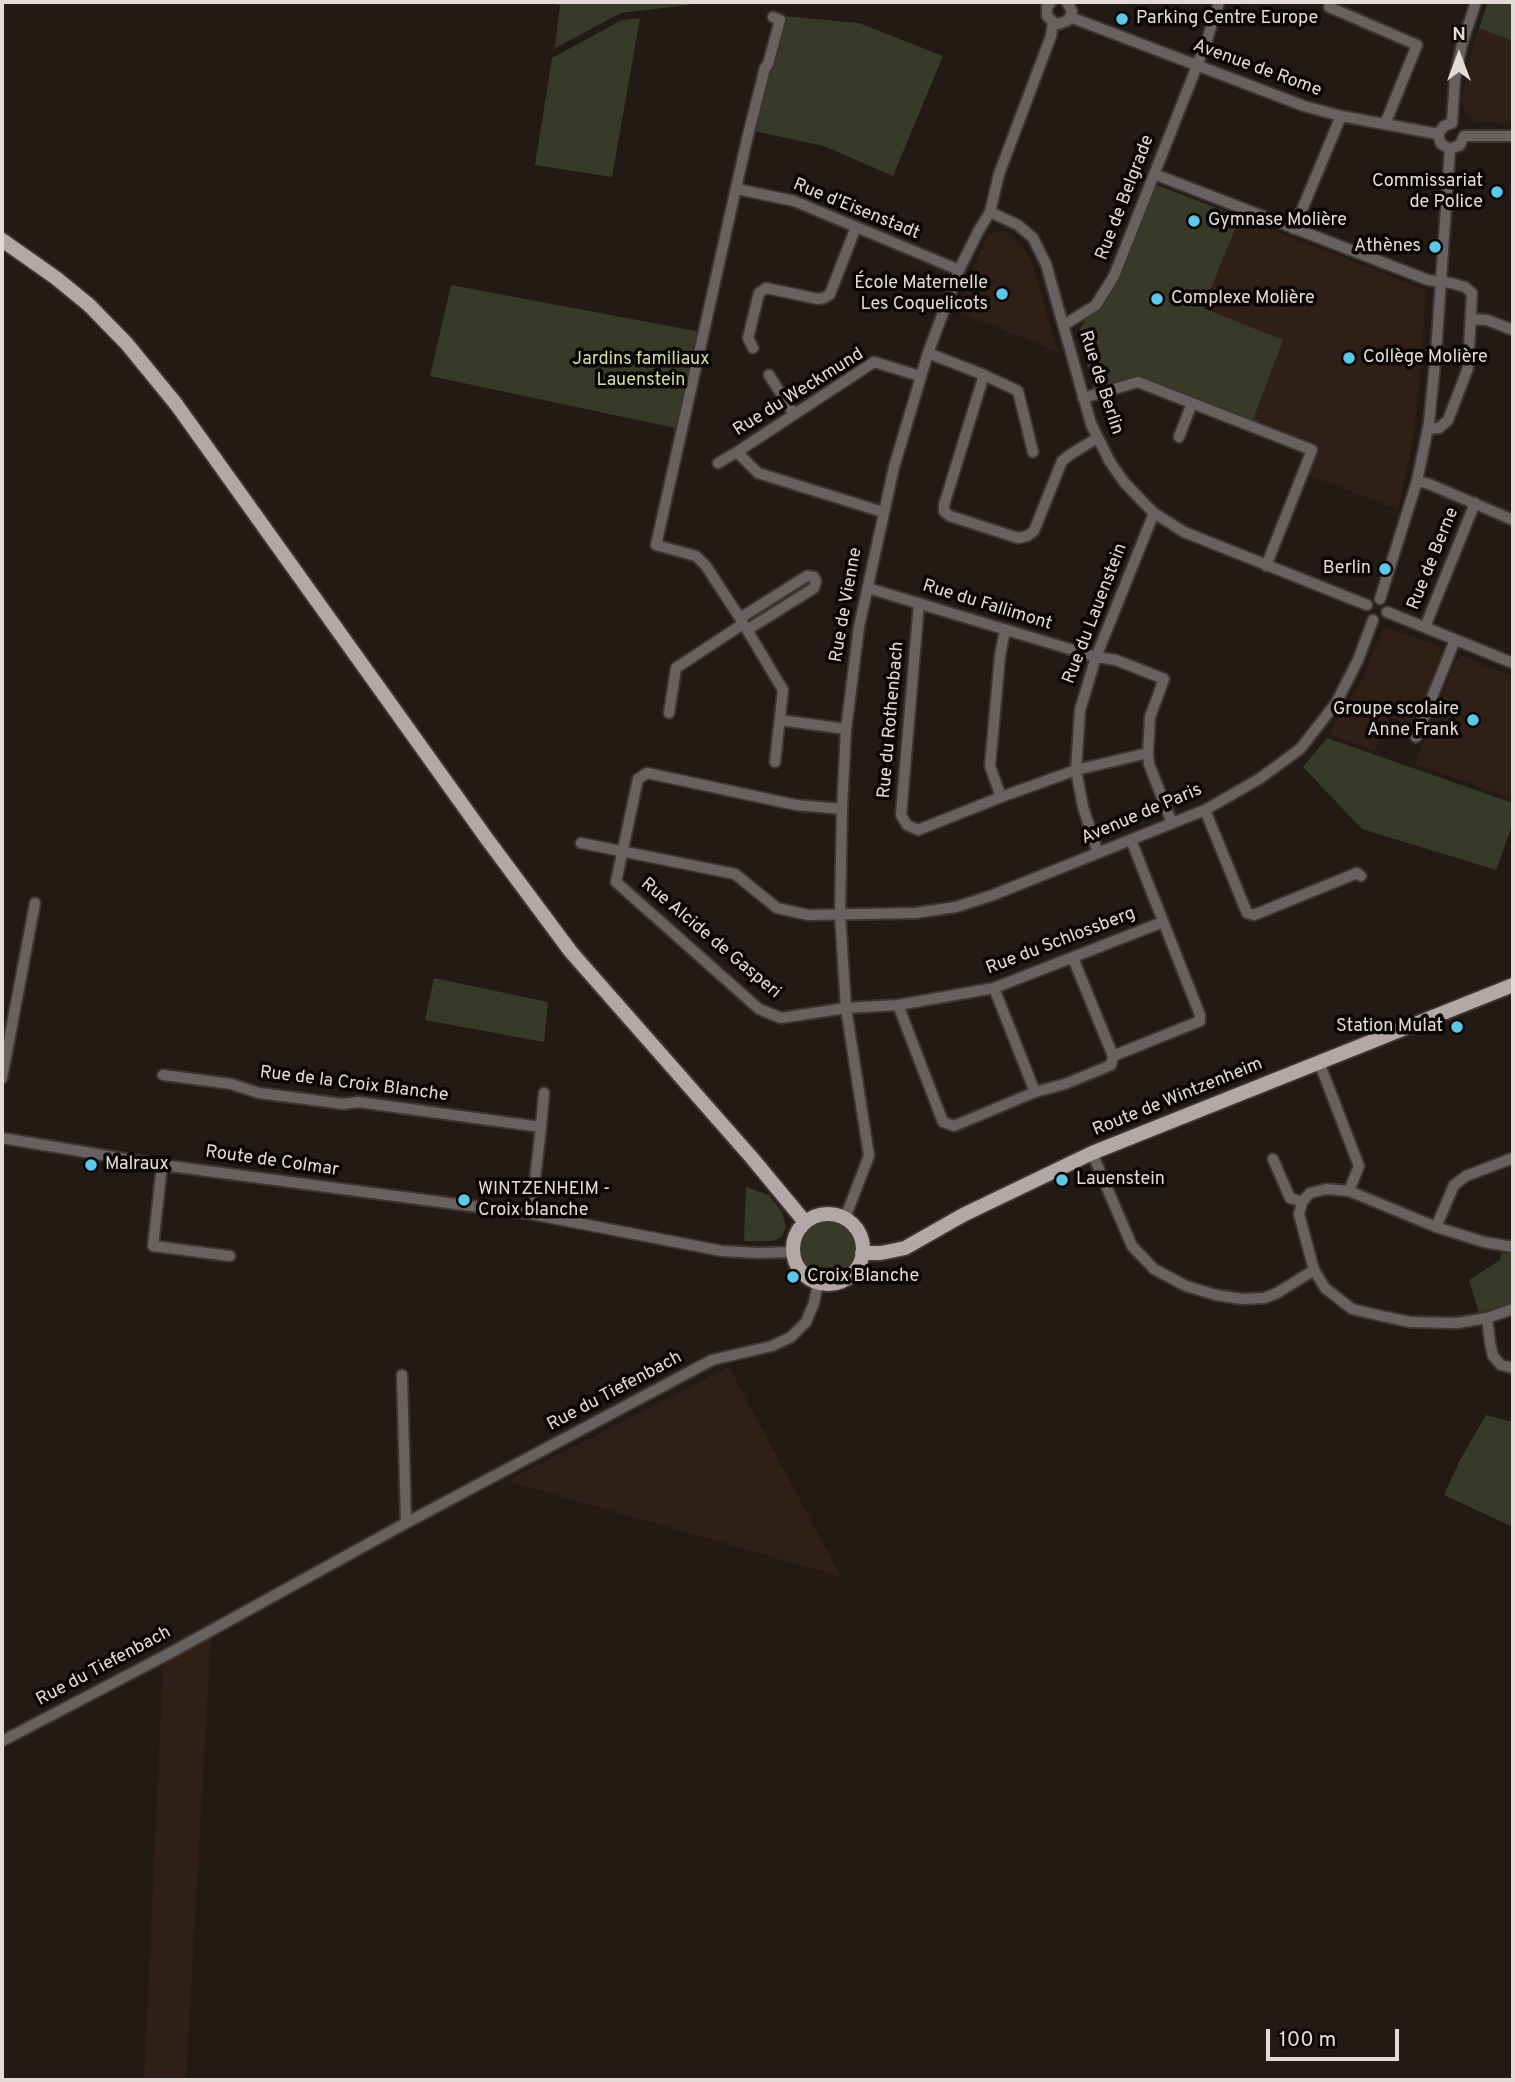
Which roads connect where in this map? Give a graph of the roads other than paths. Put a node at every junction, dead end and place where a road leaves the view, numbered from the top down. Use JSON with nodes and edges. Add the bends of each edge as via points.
{"nodes":[{"id":1,"x":1035,"y":2,"type":"edge"},
{"id":2,"x":1067,"y":2,"type":"edge"},
{"id":3,"x":1219,"y":2,"type":"edge"},
{"id":4,"x":1331,"y":2,"type":"edge"},
{"id":5,"x":1476,"y":2,"type":"edge"},
{"id":6,"x":1049,"y":4,"type":"edge"},
{"id":7,"x":772,"y":17,"type":"dead end"},
{"id":8,"x":1070,"y":17,"type":"junction"},
{"id":9,"x":1053,"y":22,"type":"junction"},
{"id":10,"x":1196,"y":65,"type":"junction"},
{"id":11,"x":1340,"y":116,"type":"junction"},
{"id":12,"x":1385,"y":124,"type":"junction"},
{"id":13,"x":1452,"y":124,"type":"junction"},
{"id":14,"x":1438,"y":134,"type":"junction"},
{"id":15,"x":1464,"y":136,"type":"junction"},
{"id":16,"x":1513,"y":136,"type":"edge"},
{"id":17,"x":1450,"y":149,"type":"junction"},
{"id":18,"x":1154,"y":174,"type":"junction"},
{"id":19,"x":737,"y":188,"type":"junction"},
{"id":20,"x":990,"y":212,"type":"junction"},
{"id":21,"x":856,"y":227,"type":"junction"},
{"id":22,"x":1294,"y":229,"type":"junction"},
{"id":23,"x":2,"y":240,"type":"edge"},
{"id":24,"x":960,"y":270,"type":"junction"},
{"id":25,"x":1441,"y":282,"type":"junction"},
{"id":26,"x":1471,"y":318,"type":"junction"},
{"id":27,"x":1064,"y":325,"type":"junction"},
{"id":28,"x":1513,"y":330,"type":"edge"},
{"id":29,"x":753,"y":348,"type":"dead end"},
{"id":30,"x":928,"y":353,"type":"junction"},
{"id":31,"x":769,"y":375,"type":"dead end"},
{"id":32,"x":984,"y":375,"type":"junction"},
{"id":33,"x":920,"y":376,"type":"junction"},
{"id":34,"x":1083,"y":398,"type":"junction"},
{"id":35,"x":1192,"y":403,"type":"junction"},
{"id":36,"x":794,"y":414,"type":"junction"},
{"id":37,"x":1428,"y":429,"type":"junction"},
{"id":38,"x":1179,"y":437,"type":"dead end"},
{"id":39,"x":1097,"y":438,"type":"junction"},
{"id":40,"x":737,"y":452,"type":"junction"},
{"id":41,"x":1033,"y":452,"type":"dead end"},
{"id":42,"x":718,"y":463,"type":"dead end"},
{"id":43,"x":1417,"y":481,"type":"junction"},
{"id":44,"x":1475,"y":503,"type":"junction"},
{"id":45,"x":883,"y":512,"type":"junction"},
{"id":46,"x":1154,"y":513,"type":"junction"},
{"id":47,"x":1513,"y":519,"type":"edge"},
{"id":48,"x":1266,"y":566,"type":"junction"},
{"id":49,"x":868,"y":588,"type":"junction"},
{"id":50,"x":1380,"y":599,"type":"junction"},
{"id":51,"x":919,"y":603,"type":"junction"},
{"id":52,"x":1367,"y":605,"type":"junction"},
{"id":53,"x":1387,"y":612,"type":"junction"},
{"id":54,"x":1373,"y":620,"type":"junction"},
{"id":55,"x":743,"y":624,"type":"junction"},
{"id":56,"x":1425,"y":627,"type":"junction"},
{"id":57,"x":1005,"y":630,"type":"junction"},
{"id":58,"x":1455,"y":640,"type":"junction"},
{"id":59,"x":1096,"y":657,"type":"junction"},
{"id":60,"x":1513,"y":663,"type":"edge"},
{"id":61,"x":670,"y":713,"type":"dead end"},
{"id":62,"x":780,"y":720,"type":"junction"},
{"id":63,"x":846,"y":729,"type":"junction"},
{"id":64,"x":1416,"y":737,"type":"dead end"},
{"id":65,"x":1147,"y":753,"type":"junction"},
{"id":66,"x":775,"y":762,"type":"dead end"},
{"id":67,"x":1076,"y":770,"type":"junction"},
{"id":68,"x":1001,"y":797,"type":"junction"},
{"id":69,"x":842,"y":809,"type":"junction"},
{"id":70,"x":1206,"y":810,"type":"junction"},
{"id":71,"x":1172,"y":823,"type":"junction"},
{"id":72,"x":1131,"y":839,"type":"junction"},
{"id":73,"x":581,"y":843,"type":"dead end"},
{"id":74,"x":622,"y":852,"type":"junction"},
{"id":75,"x":1098,"y":853,"type":"junction"},
{"id":76,"x":1361,"y":876,"type":"dead end"},
{"id":77,"x":35,"y":903,"type":"dead end"},
{"id":78,"x":841,"y":915,"type":"junction"},
{"id":79,"x":1163,"y":922,"type":"junction"},
{"id":80,"x":1073,"y":958,"type":"junction"},
{"id":81,"x":1513,"y":985,"type":"edge"},
{"id":82,"x":994,"y":988,"type":"junction"},
{"id":83,"x":898,"y":1005,"type":"junction"},
{"id":84,"x":846,"y":1008,"type":"junction"},
{"id":85,"x":1113,"y":1056,"type":"junction"},
{"id":86,"x":1319,"y":1062,"type":"junction"},
{"id":87,"x":163,"y":1075,"type":"dead end"},
{"id":88,"x":2,"y":1078,"type":"edge"},
{"id":89,"x":1035,"y":1092,"type":"junction"},
{"id":90,"x":544,"y":1093,"type":"dead end"},
{"id":91,"x":541,"y":1127,"type":"junction"},
{"id":92,"x":2,"y":1138,"type":"edge"},
{"id":93,"x":1092,"y":1153,"type":"junction"},
{"id":94,"x":1513,"y":1158,"type":"edge"},
{"id":95,"x":1273,"y":1159,"type":"dead end"},
{"id":96,"x":162,"y":1164,"type":"junction"},
{"id":97,"x":1349,"y":1191,"type":"junction"},
{"id":98,"x":1302,"y":1202,"type":"junction"},
{"id":99,"x":535,"y":1215,"type":"junction"},
{"id":100,"x":845,"y":1218,"type":"junction"},
{"id":101,"x":805,"y":1222,"type":"junction"},
{"id":102,"x":1436,"y":1227,"type":"junction"},
{"id":103,"x":1513,"y":1247,"type":"edge"},
{"id":104,"x":792,"y":1252,"type":"junction"},
{"id":105,"x":862,"y":1253,"type":"junction"},
{"id":106,"x":230,"y":1256,"type":"dead end"},
{"id":107,"x":1314,"y":1269,"type":"junction"},
{"id":108,"x":818,"y":1283,"type":"junction"},
{"id":109,"x":1513,"y":1310,"type":"edge"},
{"id":110,"x":1487,"y":1318,"type":"junction"},
{"id":111,"x":1513,"y":1368,"type":"edge"},
{"id":112,"x":401,"y":1376,"type":"dead end"},
{"id":113,"x":406,"y":1523,"type":"junction"},
{"id":114,"x":2,"y":1741,"type":"edge"}],
"edges":[{"from":1,"to":6,"type":"street"},
{"from":2,"to":8,"type":"street"},
{"from":3,"to":10,"type":"street","name":"Rue de Belgrade"},
{"from":4,"to":12,"type":"street","via":[[1329,7],[1417,45]]},
{"from":5,"to":13,"type":"street","via":[[1455,78]]},
{"from":6,"to":9,"type":"street","via":[[1047,16]]},
{"from":7,"to":19,"type":"street","via":[[780,20]]},
{"from":8,"to":9,"type":"street","via":[[1063,23]]},
{"from":8,"to":10,"type":"street","name":"Avenue de Rome"},
{"from":9,"to":20,"type":"street","name":"Rue de Vienne"},
{"from":10,"to":11,"type":"street","name":"Avenue de Rome"},
{"from":10,"to":18,"type":"street","name":"Rue de Belgrade"},
{"from":11,"to":12,"type":"street","name":"Avenue de Rome"},
{"from":11,"to":22,"type":"street"},
{"from":12,"to":14,"type":"street","name":"Avenue de Rome"},
{"from":13,"to":14,"type":"street"},
{"from":13,"to":15,"type":"street","via":[[1461,128]]},
{"from":14,"to":17,"type":"street","via":[[1441,144]]},
{"from":15,"to":16,"type":"street"},
{"from":15,"to":17,"type":"street","via":[[1460,145]]},
{"from":17,"to":25,"type":"street"},
{"from":18,"to":22,"type":"street"},
{"from":18,"to":27,"type":"street","name":"Rue de Belgrade","via":[[1114,276],[1096,305]]},
{"from":19,"to":21,"type":"street","name":"Rue d'Eisenstadt","via":[[794,201]]},
{"from":19,"to":55,"type":"street","via":[[656,545],[696,556]]},
{"from":20,"to":24,"type":"street","name":"Rue de Vienne"},
{"from":20,"to":27,"type":"street","name":"Rue de Berlin","via":[[1018,225],[1032,238],[1046,264]]},
{"from":21,"to":24,"type":"street","name":"Rue d'Eisenstadt"},
{"from":21,"to":29,"type":"street","via":[[830,294],[818,299],[766,288],[759,293],[748,338]]},
{"from":22,"to":25,"type":"street"},
{"from":23,"to":101,"type":"main road","via":[[89,305],[127,344],[176,404],[571,952]]},
{"from":24,"to":30,"type":"street","name":"Rue de Vienne"},
{"from":25,"to":26,"type":"street","via":[[1472,293]]},
{"from":25,"to":37,"type":"street"},
{"from":26,"to":28,"type":"street"},
{"from":26,"to":37,"type":"street","via":[[1468,368],[1448,420],[1439,428]]},
{"from":27,"to":34,"type":"street","name":"Rue de Berlin"},
{"from":30,"to":32,"type":"street"},
{"from":30,"to":33,"type":"street","name":"Rue de Vienne"},
{"from":31,"to":36,"type":"street"},
{"from":32,"to":39,"type":"street","via":[[944,505],[950,516],[1027,536],[1034,531],[1062,461]]},
{"from":32,"to":41,"type":"street","via":[[1018,391]]},
{"from":33,"to":36,"type":"street","name":"Rue du Weckmund","via":[[874,362]]},
{"from":33,"to":45,"type":"street","name":"Rue de Vienne"},
{"from":34,"to":35,"type":"street","via":[[1139,382]]},
{"from":34,"to":39,"type":"street","name":"Rue de Berlin"},
{"from":35,"to":38,"type":"street"},
{"from":35,"to":48,"type":"street","via":[[1312,450]]},
{"from":36,"to":40,"type":"street","name":"Rue du Weckmund"},
{"from":37,"to":43,"type":"street"},
{"from":39,"to":46,"type":"street","name":"Rue de Berlin","via":[[1124,482]]},
{"from":40,"to":42,"type":"street","name":"Rue du Weckmund"},
{"from":40,"to":45,"type":"street","name":"Rue du Weckmund","via":[[758,473]]},
{"from":43,"to":44,"type":"street"},
{"from":43,"to":50,"type":"street"},
{"from":44,"to":47,"type":"street"},
{"from":44,"to":56,"type":"street","name":"Rue de Berne"},
{"from":45,"to":49,"type":"street","name":"Rue de Vienne"},
{"from":46,"to":48,"type":"street","name":"Rue de Berlin","via":[[1184,533]]},
{"from":46,"to":59,"type":"street","name":"Rue du Lauenstein"},
{"from":48,"to":52,"type":"street","name":"Rue de Berlin"},
{"from":49,"to":51,"type":"street","name":"Rue du Fallimont"},
{"from":49,"to":63,"type":"street","name":"Rue de Vienne"},
{"from":50,"to":52,"type":"street"},
{"from":50,"to":53,"type":"street"},
{"from":51,"to":57,"type":"street","name":"Rue du Fallimont"},
{"from":51,"to":68,"type":"street","name":"Rue du Rothenbach","via":[[901,815],[906,825],[918,830]]},
{"from":52,"to":54,"type":"street","via":[[1367,615]]},
{"from":53,"to":54,"type":"street","via":[[1382,619]]},
{"from":53,"to":56,"type":"street","name":"Rue de Berne"},
{"from":54,"to":70,"type":"street","name":"Avenue de Paris","via":[[1336,703],[1300,749]]},
{"from":55,"to":55,"type":"street","via":[[814,588],[814,577],[807,576]]},
{"from":55,"to":61,"type":"street","via":[[676,668]]},
{"from":55,"to":62,"type":"street","via":[[783,690]]},
{"from":56,"to":58,"type":"street","name":"Rue de Berne"},
{"from":57,"to":59,"type":"street","name":"Rue du Fallimont"},
{"from":57,"to":68,"type":"street","via":[[990,766]]},
{"from":58,"to":60,"type":"street","name":"Rue de Berne"},
{"from":58,"to":64,"type":"street"},
{"from":59,"to":65,"type":"street","name":"Rue du Fallimont","via":[[1164,679],[1150,717]]},
{"from":59,"to":67,"type":"street","name":"Rue du Lauenstein","via":[[1080,710]]},
{"from":62,"to":63,"type":"street"},
{"from":62,"to":66,"type":"street"},
{"from":63,"to":69,"type":"street","name":"Rue de Vienne"},
{"from":65,"to":67,"type":"street","name":"Rue du Rothenbach"},
{"from":65,"to":71,"type":"street"},
{"from":67,"to":68,"type":"street","name":"Rue du Rothenbach"},
{"from":67,"to":75,"type":"street","name":"Rue du Lauenstein"},
{"from":69,"to":74,"type":"street","name":"Rue Alcide de Gasperi","via":[[796,805],[647,773],[638,779]]},
{"from":69,"to":78,"type":"street","name":"Rue de Vienne"},
{"from":70,"to":71,"type":"street","name":"Avenue de Paris"},
{"from":70,"to":76,"type":"street","via":[[1247,913],[1254,915],[1357,873]]},
{"from":71,"to":72,"type":"street","name":"Avenue de Paris"},
{"from":72,"to":75,"type":"street","name":"Avenue de Paris"},
{"from":72,"to":79,"type":"street"},
{"from":73,"to":74,"type":"street","name":"Avenue de Paris"},
{"from":74,"to":78,"type":"street","name":"Avenue de Paris","via":[[735,874],[777,908],[808,915]]},
{"from":74,"to":84,"type":"street","name":"Rue Alcide de Gasperi","via":[[617,882],[759,1009],[781,1018]]},
{"from":75,"to":78,"type":"street","name":"Avenue de Paris","via":[[956,907]]},
{"from":77,"to":88,"type":"street"},
{"from":78,"to":84,"type":"street","name":"Rue de Vienne"},
{"from":79,"to":80,"type":"street","name":"Rue du Schlossberg"},
{"from":79,"to":85,"type":"street","via":[[1200,1021]]},
{"from":80,"to":82,"type":"street","name":"Rue du Schlossberg"},
{"from":80,"to":85,"type":"street"},
{"from":81,"to":86,"type":"main road","name":"Route de Wintzenheim"},
{"from":82,"to":83,"type":"street","name":"Rue du Schlossberg"},
{"from":82,"to":89,"type":"street"},
{"from":83,"to":84,"type":"street","name":"Rue du Schlossberg"},
{"from":83,"to":89,"type":"street","via":[[943,1122],[954,1126]]},
{"from":84,"to":100,"type":"street","name":"Rue de Vienne","via":[[869,1156]]},
{"from":85,"to":89,"type":"street","via":[[1111,1065]]},
{"from":86,"to":93,"type":"main road","name":"Route de Wintzenheim"},
{"from":86,"to":97,"type":"street","via":[[1359,1166]]},
{"from":87,"to":91,"type":"street","name":"Rue de la Croix Blanche","via":[[231,1084],[259,1093]]},
{"from":90,"to":91,"type":"street"},
{"from":91,"to":99,"type":"street"},
{"from":92,"to":96,"type":"street","name":"Route de Colmar"},
{"from":93,"to":105,"type":"main road","name":"Route de Wintzenheim","via":[[905,1248]]},
{"from":93,"to":107,"type":"street","via":[[1132,1245],[1154,1269],[1183,1285],[1216,1295],[1264,1298]]},
{"from":94,"to":102,"type":"street","via":[[1454,1185]]},
{"from":95,"to":98,"type":"street","via":[[1290,1198]]},
{"from":96,"to":99,"type":"street","name":"Route de Colmar"},
{"from":96,"to":106,"type":"street","via":[[153,1246]]},
{"from":97,"to":98,"type":"street","via":[[1326,1189],[1310,1193]]},
{"from":97,"to":102,"type":"street"},
{"from":98,"to":107,"type":"street","via":[[1299,1214]]},
{"from":99,"to":104,"type":"street","via":[[722,1251]]},
{"from":100,"to":101,"type":"main road","via":[[817,1215]]},
{"from":100,"to":105,"type":"main road","via":[[862,1240]]},
{"from":101,"to":104,"type":"main road","via":[[795,1234]]},
{"from":102,"to":103,"type":"street"},
{"from":104,"to":108,"type":"main road","via":[[804,1275]]},
{"from":105,"to":108,"type":"main road","via":[[856,1269],[845,1279]]},
{"from":107,"to":110,"type":"street","via":[[1325,1289],[1352,1309],[1410,1322]]},
{"from":108,"to":113,"type":"street","name":"Rue du Tiefenbach","via":[[806,1322],[791,1337],[712,1360]]},
{"from":109,"to":110,"type":"street"},
{"from":110,"to":111,"type":"street","via":[[1493,1356],[1501,1365]]},
{"from":112,"to":113,"type":"street"},
{"from":113,"to":114,"type":"street","name":"Rue du Tiefenbach"}]}
